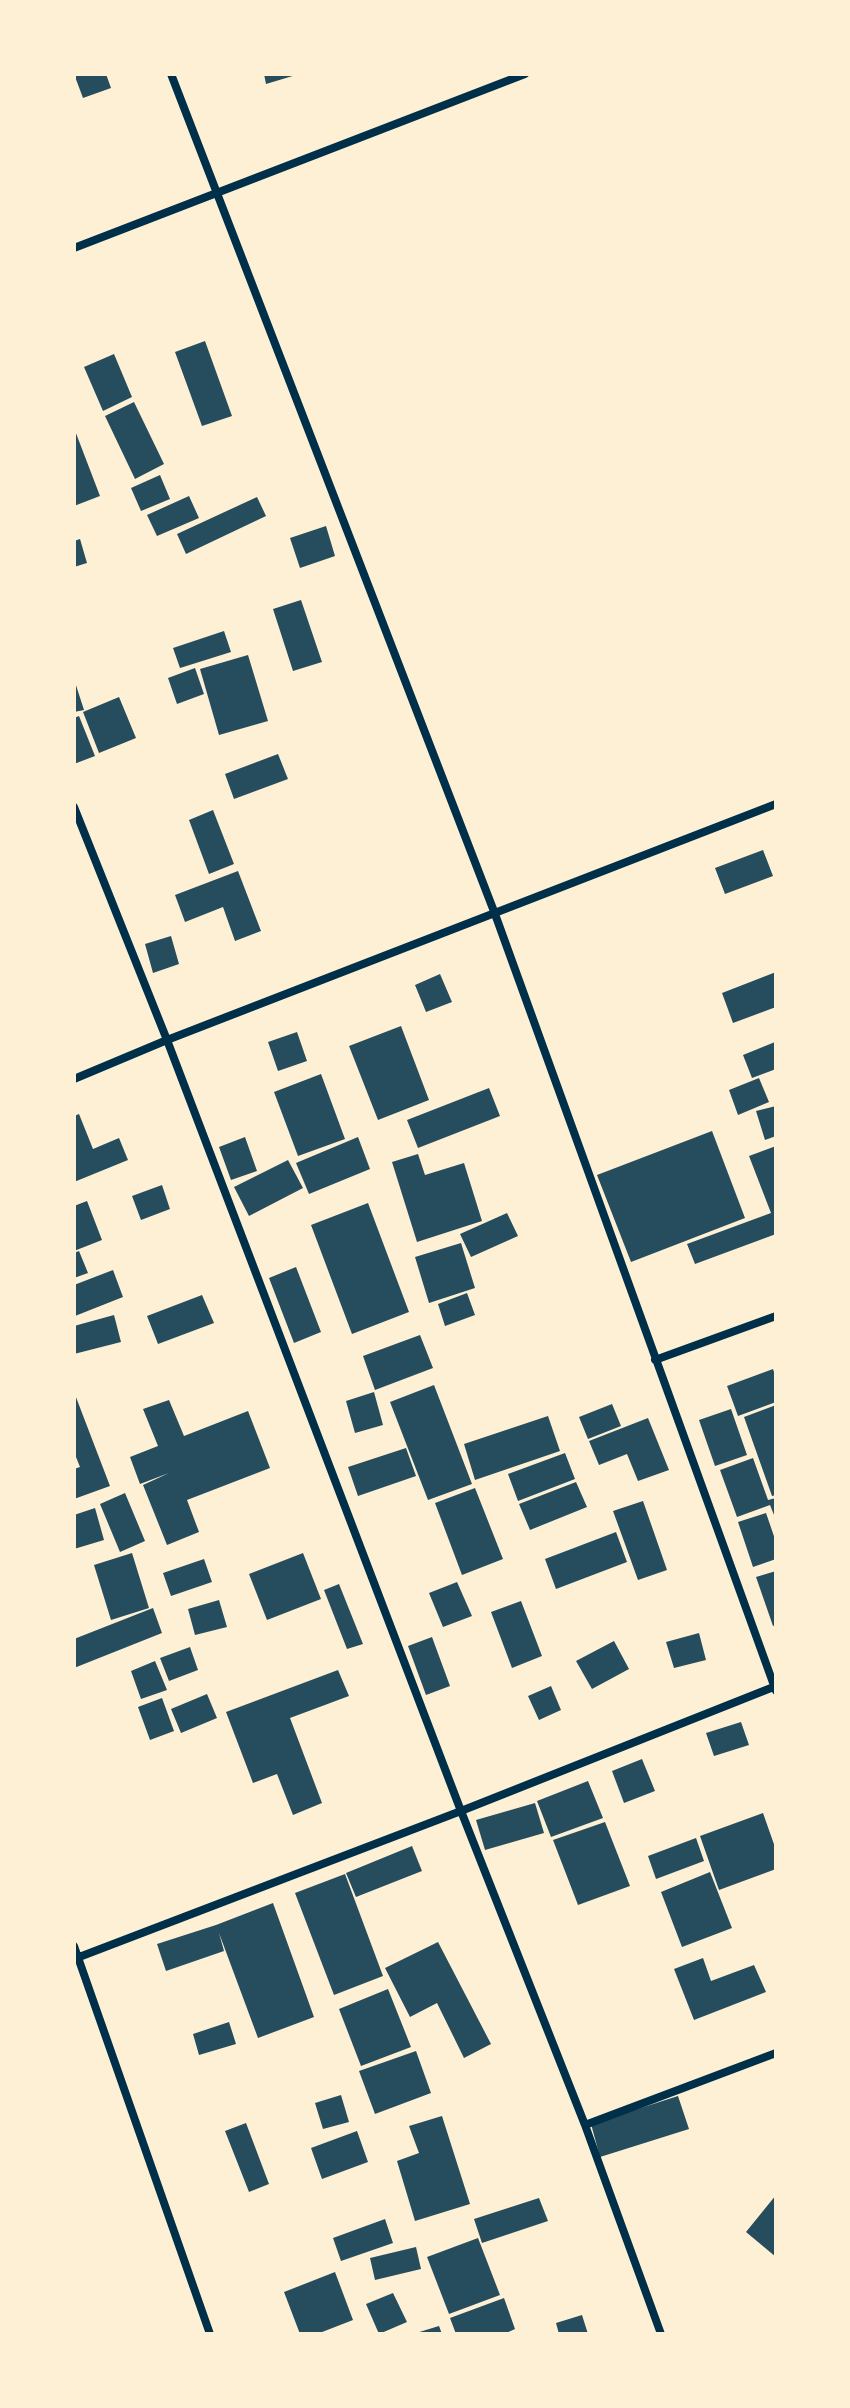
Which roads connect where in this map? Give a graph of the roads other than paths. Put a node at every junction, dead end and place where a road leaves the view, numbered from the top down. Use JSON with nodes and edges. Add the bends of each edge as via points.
{"nodes":[{"id":1,"x":171,"y":74,"type":"edge"},
{"id":2,"x":525,"y":74,"type":"edge"},
{"id":3,"x":216,"y":194,"type":"junction"},
{"id":4,"x":74,"y":248,"type":"edge"},
{"id":5,"x":776,"y":804,"type":"edge"},
{"id":6,"x":74,"y":807,"type":"edge"},
{"id":7,"x":495,"y":914,"type":"junction"},
{"id":8,"x":167,"y":1040,"type":"junction"},
{"id":9,"x":74,"y":1079,"type":"edge"},
{"id":10,"x":776,"y":1316,"type":"edge"},
{"id":11,"x":655,"y":1360,"type":"junction"},
{"id":12,"x":775,"y":1688,"type":"edge"},
{"id":13,"x":461,"y":1811,"type":"junction"},
{"id":14,"x":74,"y":1946,"type":"edge"},
{"id":15,"x":76,"y":1958,"type":"edge"},
{"id":16,"x":776,"y":2053,"type":"edge"},
{"id":17,"x":585,"y":2125,"type":"junction"},
{"id":18,"x":210,"y":2334,"type":"edge"},
{"id":19,"x":661,"y":2334,"type":"edge"}],
"edges":[{"from":1,"to":3,"type":"street"},
{"from":2,"to":3,"type":"street"},
{"from":3,"to":4,"type":"street"},
{"from":3,"to":7,"type":"street"},
{"from":5,"to":7,"type":"street"},
{"from":6,"to":8,"type":"street"},
{"from":7,"to":8,"type":"street"},
{"from":7,"to":11,"type":"street"},
{"from":8,"to":9,"type":"street"},
{"from":8,"to":13,"type":"street"},
{"from":10,"to":11,"type":"street"},
{"from":11,"to":12,"type":"street"},
{"from":12,"to":13,"type":"street"},
{"from":13,"to":15,"type":"street"},
{"from":13,"to":17,"type":"street"},
{"from":14,"to":15,"type":"street"},
{"from":15,"to":18,"type":"street"},
{"from":16,"to":17,"type":"street"},
{"from":17,"to":19,"type":"street"}]}
